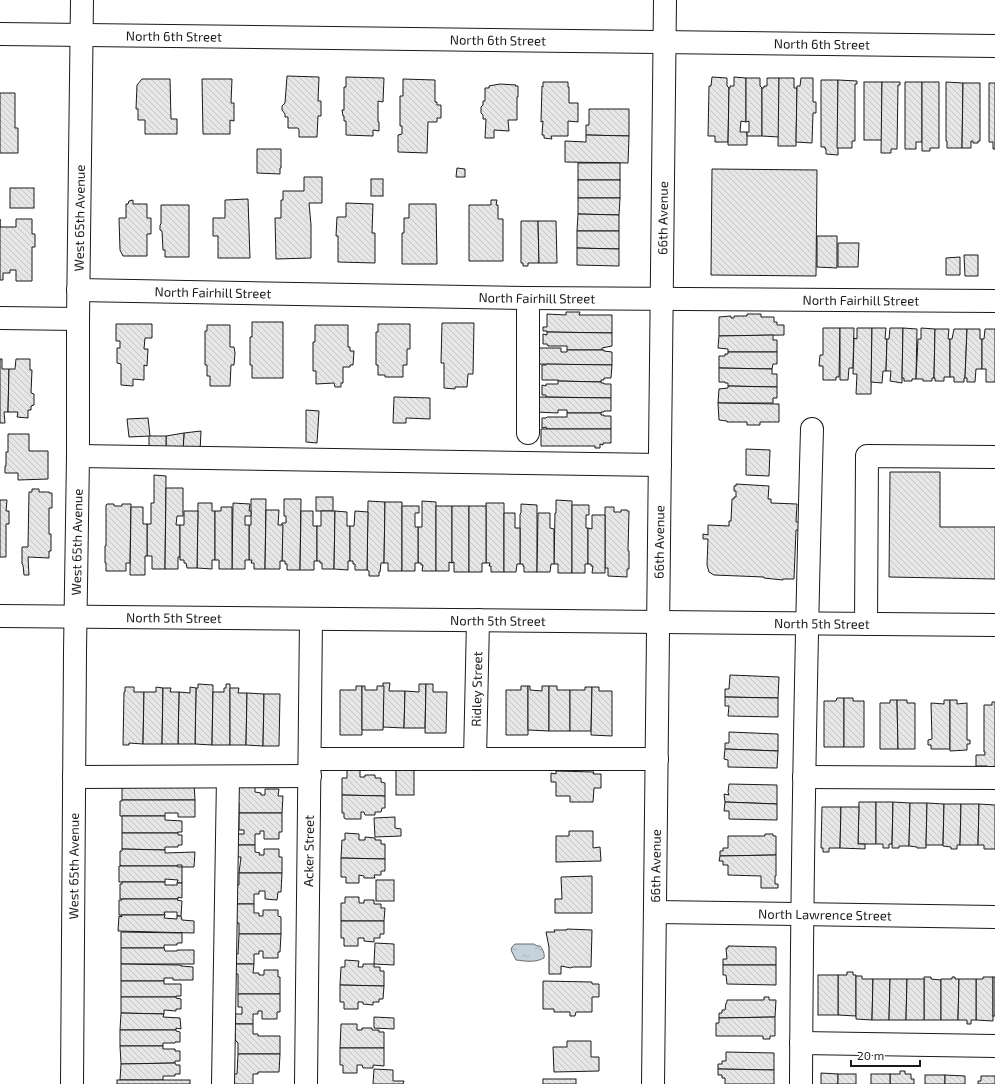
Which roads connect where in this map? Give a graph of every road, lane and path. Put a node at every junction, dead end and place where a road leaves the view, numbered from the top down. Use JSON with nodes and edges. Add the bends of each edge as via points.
{"nodes":[{"id":1,"x":82,"y":0,"type":"edge"},
{"id":2,"x":665,"y":0,"type":"edge"},
{"id":3,"x":0,"y":34,"type":"edge"},
{"id":4,"x":82,"y":34,"type":"junction"},
{"id":5,"x":665,"y":42,"type":"junction"},
{"id":6,"x":995,"y":46,"type":"edge"},
{"id":7,"x":78,"y":290,"type":"junction"},
{"id":8,"x":528,"y":298,"type":"junction"},
{"id":9,"x":662,"y":299,"type":"junction"},
{"id":10,"x":995,"y":301,"type":"edge"},
{"id":11,"x":0,"y":318,"type":"edge"},
{"id":12,"x":78,"y":319,"type":"junction"},
{"id":13,"x":812,"y":429,"type":"dead end"},
{"id":14,"x":528,"y":433,"type":"dead end"},
{"id":15,"x":78,"y":456,"type":"junction"},
{"id":16,"x":995,"y":457,"type":"edge"},
{"id":17,"x":660,"y":465,"type":"junction"},
{"id":18,"x":0,"y":616,"type":"edge"},
{"id":19,"x":76,"y":617,"type":"junction"},
{"id":20,"x":311,"y":619,"type":"junction"},
{"id":21,"x":478,"y":620,"type":"junction"},
{"id":22,"x":658,"y":622,"type":"junction"},
{"id":23,"x":807,"y":623,"type":"junction"},
{"id":24,"x":866,"y":624,"type":"junction"},
{"id":25,"x":995,"y":625,"type":"edge"},
{"id":26,"x":657,"y":758,"type":"junction"},
{"id":27,"x":475,"y":759,"type":"junction"},
{"id":28,"x":310,"y":768,"type":"junction"},
{"id":29,"x":74,"y":777,"type":"junction"},
{"id":30,"x":228,"y":777,"type":"junction"},
{"id":31,"x":804,"y":777,"type":"junction"},
{"id":32,"x":995,"y":778,"type":"edge"},
{"id":33,"x":655,"y":912,"type":"junction"},
{"id":34,"x":802,"y":914,"type":"junction"},
{"id":35,"x":995,"y":917,"type":"edge"},
{"id":36,"x":801,"y":1043,"type":"junction"},
{"id":37,"x":995,"y":1046,"type":"edge"},
{"id":38,"x":72,"y":1084,"type":"edge"},
{"id":39,"x":223,"y":1084,"type":"edge"},
{"id":40,"x":306,"y":1084,"type":"edge"},
{"id":41,"x":653,"y":1084,"type":"edge"},
{"id":42,"x":801,"y":1084,"type":"edge"}],
"edges":[{"from":1,"to":4,"type":"street","name":"West 65th Avenue"},
{"from":2,"to":5,"type":"street","name":"66th Avenue"},
{"from":3,"to":4,"type":"street","name":"North 6th Street"},
{"from":4,"to":5,"type":"street","name":"North 6th Street"},
{"from":4,"to":7,"type":"street","name":"West 65th Avenue"},
{"from":5,"to":6,"type":"street","name":"North 6th Street"},
{"from":5,"to":9,"type":"street","name":"66th Avenue"},
{"from":7,"to":8,"type":"street","name":"North Fairhill Street"},
{"from":7,"to":12,"type":"street","name":"West 65th Avenue"},
{"from":8,"to":9,"type":"street","name":"North Fairhill Street"},
{"from":8,"to":14,"type":"street"},
{"from":9,"to":10,"type":"street","name":"North Fairhill Street"},
{"from":9,"to":17,"type":"street","name":"66th Avenue"},
{"from":11,"to":12,"type":"street"},
{"from":12,"to":15,"type":"street","name":"West 65th Avenue"},
{"from":13,"to":23,"type":"street"},
{"from":15,"to":17,"type":"street"},
{"from":15,"to":19,"type":"street","name":"West 65th Avenue"},
{"from":16,"to":24,"type":"street","via":[[867,456]]},
{"from":17,"to":22,"type":"street","name":"66th Avenue"},
{"from":18,"to":19,"type":"street","name":"North 5th Street"},
{"from":19,"to":20,"type":"street","name":"North 5th Street"},
{"from":19,"to":29,"type":"street","name":"West 65th Avenue"},
{"from":20,"to":21,"type":"street","name":"North 5th Street"},
{"from":20,"to":28,"type":"street","name":"Acker Street"},
{"from":21,"to":22,"type":"street","name":"North 5th Street"},
{"from":21,"to":27,"type":"street","name":"Ridley Street"},
{"from":22,"to":23,"type":"street","name":"North 5th Street"},
{"from":22,"to":26,"type":"street","name":"66th Avenue"},
{"from":23,"to":24,"type":"street","name":"North 5th Street"},
{"from":23,"to":31,"type":"street"},
{"from":24,"to":25,"type":"street","name":"North 5th Street"},
{"from":26,"to":27,"type":"street"},
{"from":26,"to":33,"type":"street","name":"66th Avenue"},
{"from":27,"to":28,"type":"street"},
{"from":28,"to":30,"type":"street"},
{"from":28,"to":40,"type":"street","name":"Acker Street"},
{"from":29,"to":30,"type":"street"},
{"from":29,"to":38,"type":"street","name":"West 65th Avenue"},
{"from":30,"to":39,"type":"street"},
{"from":31,"to":32,"type":"street"},
{"from":31,"to":34,"type":"street"},
{"from":33,"to":34,"type":"street","name":"North Lawrence Street"},
{"from":33,"to":41,"type":"street","name":"66th Avenue"},
{"from":34,"to":35,"type":"street","name":"North Lawrence Street"},
{"from":34,"to":36,"type":"street"},
{"from":36,"to":37,"type":"street"},
{"from":36,"to":42,"type":"street"}]}
